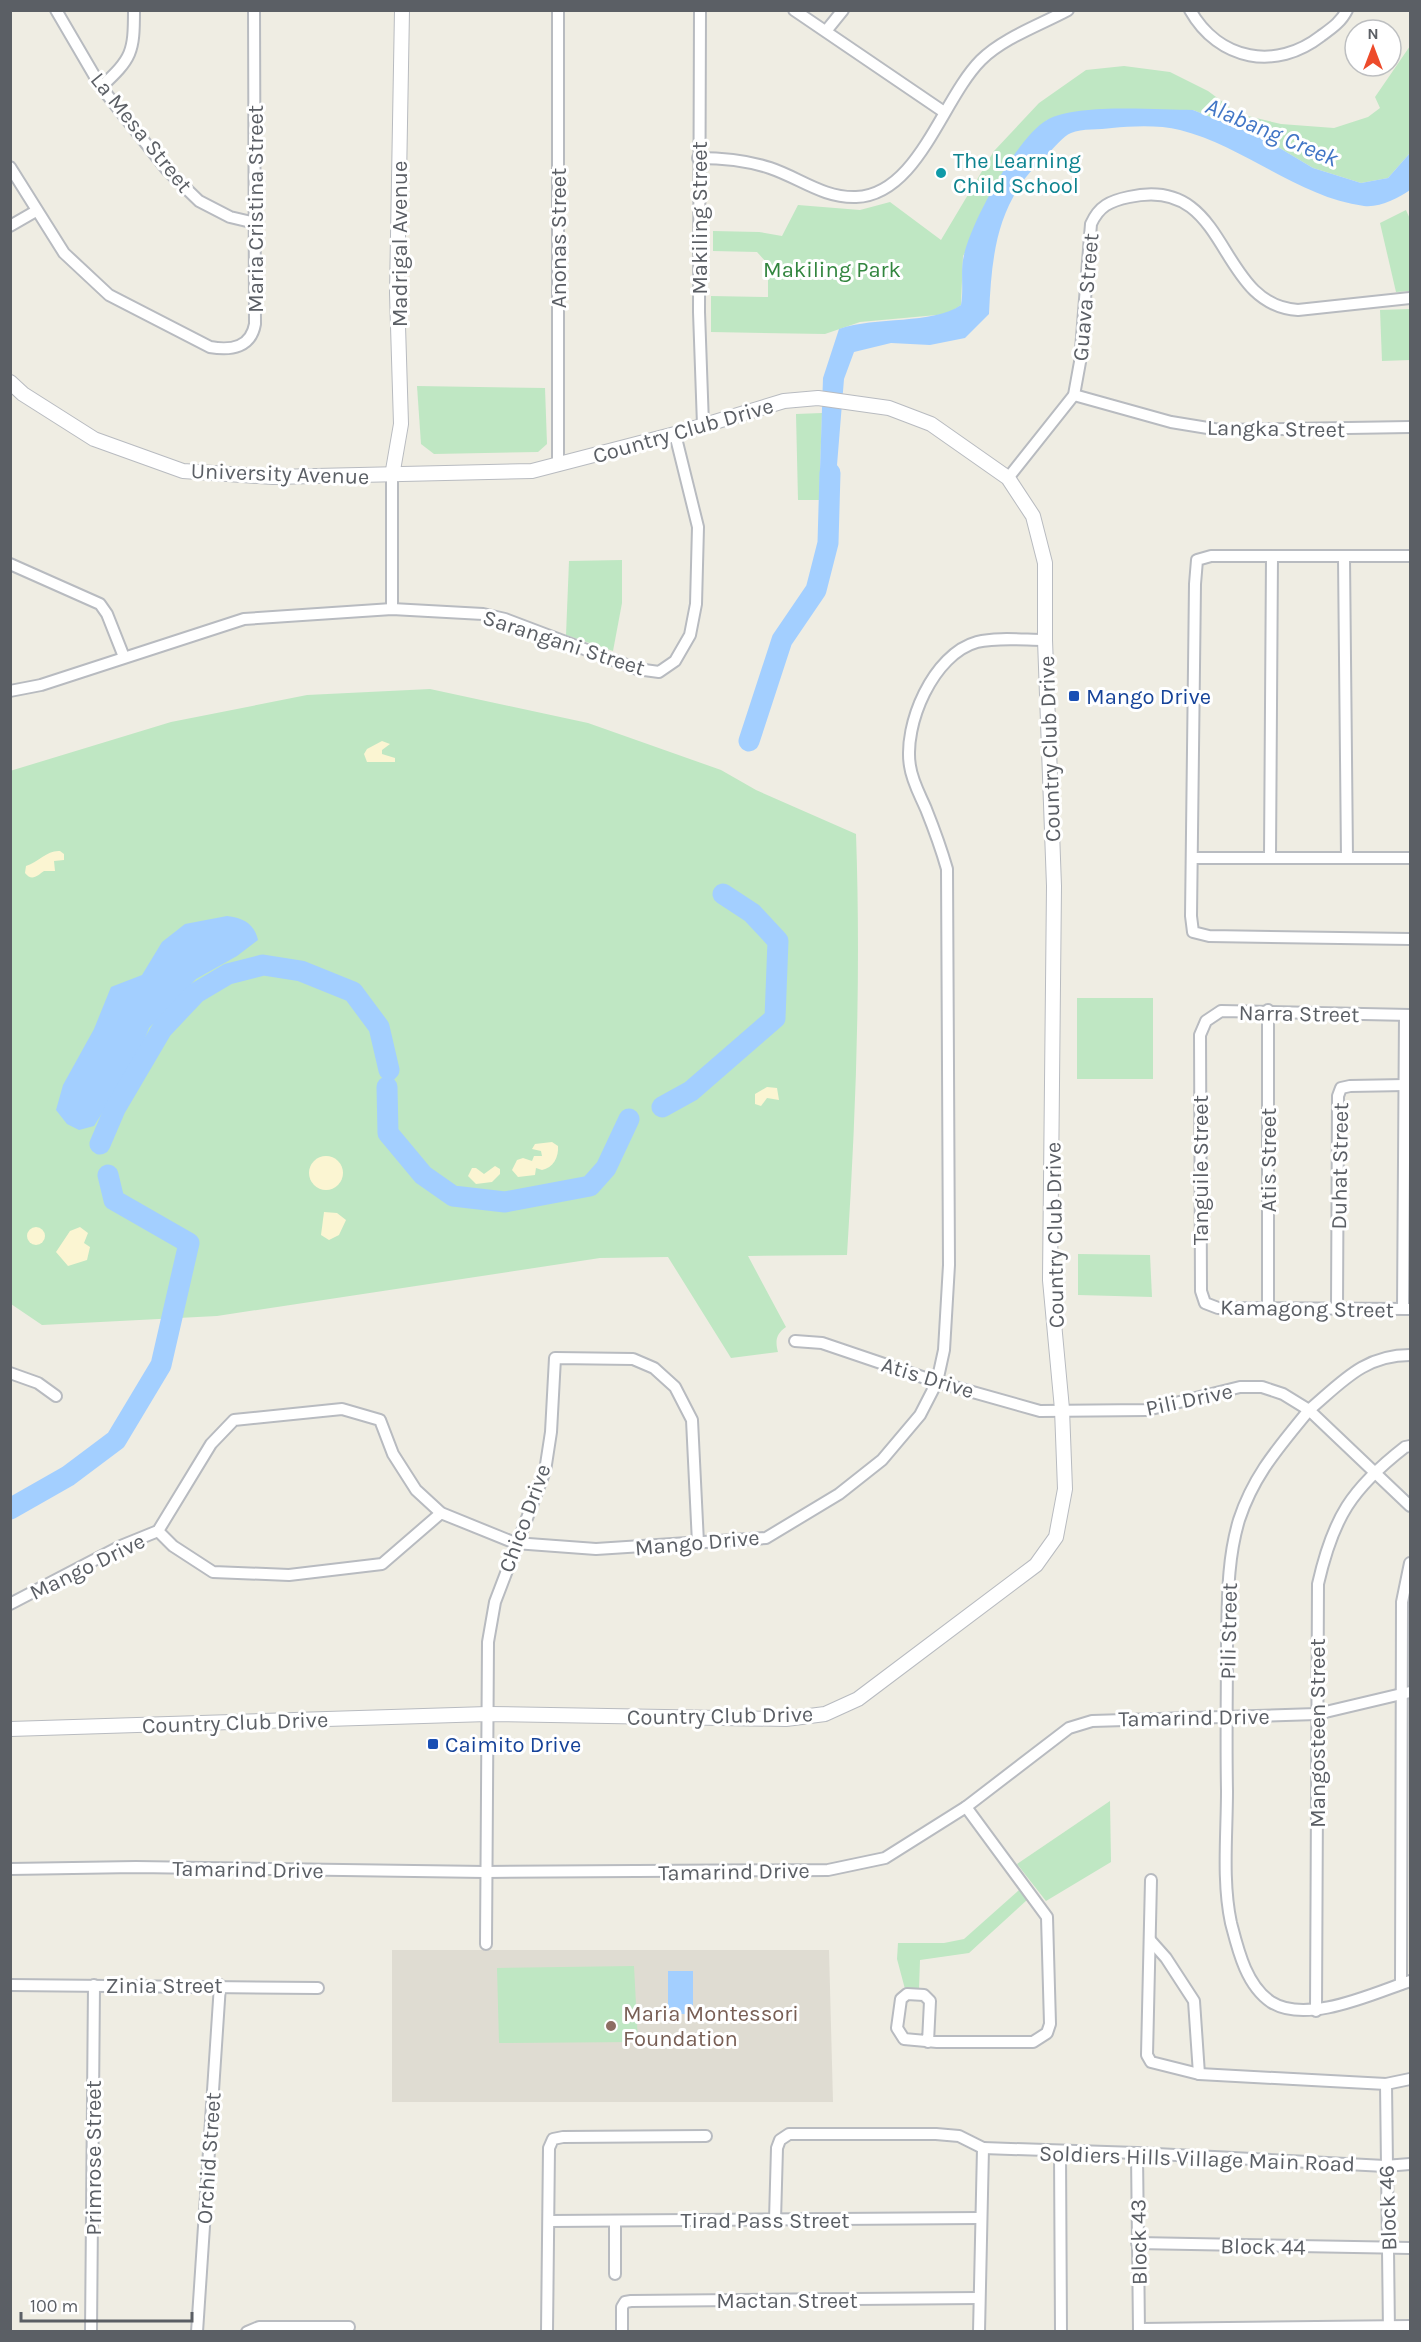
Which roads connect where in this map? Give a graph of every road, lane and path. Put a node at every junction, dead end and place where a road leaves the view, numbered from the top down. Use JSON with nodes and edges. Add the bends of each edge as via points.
{"nodes":[{"id":1,"x":56,"y":10,"type":"edge"},
{"id":2,"x":134,"y":10,"type":"edge"},
{"id":3,"x":254,"y":10,"type":"edge"},
{"id":4,"x":402,"y":10,"type":"edge"},
{"id":5,"x":558,"y":10,"type":"edge"},
{"id":6,"x":700,"y":10,"type":"edge"},
{"id":7,"x":794,"y":10,"type":"edge"},
{"id":8,"x":843,"y":10,"type":"edge"},
{"id":9,"x":1068,"y":10,"type":"edge"},
{"id":10,"x":1190,"y":10,"type":"edge"},
{"id":11,"x":1347,"y":10,"type":"edge"},
{"id":12,"x":826,"y":31,"type":"junction"},
{"id":13,"x":101,"y":87,"type":"junction"},
{"id":14,"x":944,"y":112,"type":"junction"},
{"id":15,"x":698,"y":158,"type":"junction"},
{"id":16,"x":10,"y":167,"type":"edge"},
{"id":17,"x":36,"y":211,"type":"junction"},
{"id":18,"x":255,"y":223,"type":"junction"},
{"id":19,"x":10,"y":226,"type":"edge"},
{"id":20,"x":1410,"y":298,"type":"edge"},
{"id":21,"x":10,"y":382,"type":"edge"},
{"id":22,"x":1074,"y":395,"type":"junction"},
{"id":23,"x":703,"y":425,"type":"junction"},
{"id":24,"x":1410,"y":428,"type":"edge"},
{"id":25,"x":675,"y":434,"type":"junction"},
{"id":26,"x":558,"y":465,"type":"junction"},
{"id":27,"x":392,"y":476,"type":"junction"},
{"id":28,"x":1008,"y":478,"type":"junction"},
{"id":29,"x":1272,"y":556,"type":"junction"},
{"id":30,"x":1410,"y":556,"type":"edge"},
{"id":31,"x":1344,"y":558,"type":"junction"},
{"id":32,"x":10,"y":564,"type":"edge"},
{"id":33,"x":392,"y":609,"type":"junction"},
{"id":34,"x":1045,"y":640,"type":"junction"},
{"id":35,"x":124,"y":657,"type":"junction"},
{"id":36,"x":10,"y":691,"type":"edge"},
{"id":37,"x":1270,"y":857,"type":"junction"},
{"id":38,"x":1193,"y":858,"type":"junction"},
{"id":39,"x":1347,"y":858,"type":"junction"},
{"id":40,"x":1410,"y":858,"type":"edge"},
{"id":41,"x":1410,"y":939,"type":"edge"},
{"id":42,"x":1268,"y":1010,"type":"junction"},
{"id":43,"x":1408,"y":1015,"type":"edge"},
{"id":44,"x":1200,"y":1035,"type":"joint"},
{"id":45,"x":1404,"y":1085,"type":"junction"},
{"id":46,"x":1408,"y":1173,"type":"edge"},
{"id":47,"x":1407,"y":1242,"type":"edge"},
{"id":48,"x":1205,"y":1304,"type":"joint"},
{"id":49,"x":1268,"y":1309,"type":"junction"},
{"id":50,"x":1337,"y":1309,"type":"junction"},
{"id":51,"x":1407,"y":1309,"type":"edge"},
{"id":52,"x":795,"y":1341,"type":"dead end"},
{"id":53,"x":1410,"y":1355,"type":"edge"},
{"id":54,"x":10,"y":1373,"type":"edge"},
{"id":55,"x":938,"y":1382,"type":"junction"},
{"id":56,"x":56,"y":1396,"type":"dead end"},
{"id":57,"x":1062,"y":1409,"type":"junction"},
{"id":58,"x":1310,"y":1410,"type":"junction"},
{"id":59,"x":1410,"y":1446,"type":"edge"},
{"id":60,"x":1374,"y":1471,"type":"junction"},
{"id":61,"x":1410,"y":1506,"type":"edge"},
{"id":62,"x":441,"y":1513,"type":"junction"},
{"id":63,"x":158,"y":1531,"type":"junction"},
{"id":64,"x":515,"y":1543,"type":"junction"},
{"id":65,"x":698,"y":1544,"type":"junction"},
{"id":66,"x":1410,"y":1563,"type":"edge"},
{"id":67,"x":10,"y":1604,"type":"edge"},
{"id":68,"x":1407,"y":1693,"type":"edge"},
{"id":69,"x":488,"y":1714,"type":"junction"},
{"id":70,"x":1317,"y":1714,"type":"junction"},
{"id":71,"x":1226,"y":1718,"type":"junction"},
{"id":72,"x":10,"y":1729,"type":"edge"},
{"id":73,"x":966,"y":1807,"type":"junction"},
{"id":74,"x":10,"y":1869,"type":"edge"},
{"id":75,"x":485,"y":1872,"type":"junction"},
{"id":76,"x":1151,"y":1880,"type":"dead end"},
{"id":77,"x":1150,"y":1940,"type":"junction"},
{"id":78,"x":486,"y":1944,"type":"dead end"},
{"id":79,"x":1406,"y":1982,"type":"edge"},
{"id":80,"x":10,"y":1985,"type":"edge"},
{"id":81,"x":94,"y":1985,"type":"junction"},
{"id":82,"x":220,"y":1985,"type":"junction"},
{"id":83,"x":318,"y":1988,"type":"dead end"},
{"id":84,"x":1316,"y":2011,"type":"junction"},
{"id":85,"x":928,"y":2042,"type":"junction"},
{"id":86,"x":1199,"y":2074,"type":"junction"},
{"id":87,"x":1410,"y":2079,"type":"edge"},
{"id":88,"x":1386,"y":2084,"type":"junction"},
{"id":89,"x":706,"y":2136,"type":"dead end"},
{"id":90,"x":983,"y":2148,"type":"junction"},
{"id":91,"x":1060,"y":2152,"type":"junction"},
{"id":92,"x":1137,"y":2153,"type":"junction"},
{"id":93,"x":1410,"y":2164,"type":"edge"},
{"id":94,"x":1385,"y":2166,"type":"junction"},
{"id":95,"x":981,"y":2218,"type":"junction"},
{"id":96,"x":776,"y":2220,"type":"junction"},
{"id":97,"x":549,"y":2221,"type":"junction"},
{"id":98,"x":615,"y":2221,"type":"junction"},
{"id":99,"x":1137,"y":2243,"type":"junction"},
{"id":100,"x":1388,"y":2248,"type":"junction"},
{"id":101,"x":1410,"y":2248,"type":"edge"},
{"id":102,"x":615,"y":2274,"type":"dead end"},
{"id":103,"x":979,"y":2298,"type":"junction"},
{"id":104,"x":1410,"y":2326,"type":"edge"},
{"id":105,"x":349,"y":2327,"type":"dead end"},
{"id":106,"x":1389,"y":2329,"type":"edge"},
{"id":107,"x":1139,"y":2330,"type":"edge"},
{"id":108,"x":91,"y":2331,"type":"edge"},
{"id":109,"x":197,"y":2331,"type":"edge"},
{"id":110,"x":247,"y":2331,"type":"edge"},
{"id":111,"x":547,"y":2331,"type":"edge"},
{"id":112,"x":622,"y":2331,"type":"edge"},
{"id":113,"x":979,"y":2331,"type":"edge"},
{"id":114,"x":1062,"y":2331,"type":"edge"}],
"edges":[{"from":1,"to":13,"type":"street","name":"La Mesa Street"},
{"from":2,"to":13,"type":"street","via":[[134,43],[126,63]]},
{"from":3,"to":18,"type":"street","name":"Maria Cristina Street"},
{"from":4,"to":27,"type":"street","name":"Madrigal Avenue","via":[[397,293],[401,424]]},
{"from":5,"to":26,"type":"street","name":"Anonas Street"},
{"from":6,"to":15,"type":"street","name":"Makiling Street"},
{"from":7,"to":12,"type":"street"},
{"from":8,"to":12,"type":"street"},
{"from":9,"to":14,"type":"street","via":[[982,59]]},
{"from":10,"to":11,"type":"street","via":[[1210,36],[1233,51],[1257,57],[1281,57],[1313,43],[1342,21]]},
{"from":12,"to":14,"type":"street"},
{"from":13,"to":18,"type":"street","name":"La Mesa Street","via":[[167,170],[199,201],[230,217]]},
{"from":14,"to":15,"type":"street","via":[[914,163],[887,188],[857,197],[826,194],[771,168],[731,158]]},
{"from":15,"to":23,"type":"street","name":"Makiling Street"},
{"from":16,"to":17,"type":"street","name":"Maria Cristina Street"},
{"from":17,"to":18,"type":"street","name":"Maria Cristina Street","via":[[64,253],[110,295],[210,347],[224,350],[253,336]]},
{"from":17,"to":19,"type":"street"},
{"from":20,"to":22,"type":"street","name":"Guava Street","via":[[1281,309],[1247,285],[1198,210],[1162,196],[1139,195],[1110,201],[1096,212],[1091,224]]},
{"from":21,"to":27,"type":"street","name":"University Avenue","via":[[22,394],[94,439],[183,471],[273,477]]},
{"from":22,"to":24,"type":"street","name":"Langka Street","via":[[1171,422],[1220,430]]},
{"from":22,"to":28,"type":"street","name":"Guava Street"},
{"from":23,"to":25,"type":"street","name":"Country Club Drive"},
{"from":23,"to":28,"type":"street","name":"Country Club Drive","via":[[784,401],[852,401],[889,408],[931,424]]},
{"from":25,"to":26,"type":"street","name":"Country Club Drive"},
{"from":25,"to":33,"type":"street","name":"Sarangani Street","via":[[698,527],[696,604],[690,635],[675,661],[659,672],[637,669],[505,619],[483,614]]},
{"from":26,"to":27,"type":"street","name":"Country Club Drive","via":[[532,471]]},
{"from":27,"to":33,"type":"street"},
{"from":28,"to":34,"type":"street","name":"Country Club Drive","via":[[1032,516],[1041,541],[1045,563]]},
{"from":29,"to":31,"type":"street"},
{"from":29,"to":37,"type":"street"},
{"from":29,"to":38,"type":"street","via":[[1210,556],[1197,560]]},
{"from":30,"to":31,"type":"street"},
{"from":31,"to":39,"type":"street"},
{"from":32,"to":35,"type":"street","via":[[100,604]]},
{"from":33,"to":35,"type":"street","name":"Sarangani Street","via":[[244,618]]},
{"from":34,"to":55,"type":"street","name":"Mango Drive","via":[[977,642],[964,648],[946,662],[918,705],[910,728],[910,765],[947,869],[949,1265]]},
{"from":34,"to":57,"type":"street","name":"Country Club Drive","via":[[1054,886],[1050,1280]]},
{"from":35,"to":36,"type":"street","name":"Sarangani Street","via":[[41,685]]},
{"from":37,"to":38,"type":"street"},
{"from":37,"to":39,"type":"street"},
{"from":38,"to":41,"type":"street","via":[[1193,932],[1209,936]]},
{"from":39,"to":40,"type":"street"},
{"from":42,"to":43,"type":"street","name":"Narra Street"},
{"from":42,"to":44,"type":"street","name":"Narra Street","via":[[1221,1011],[1206,1021]]},
{"from":42,"to":49,"type":"street","name":"Atis Street"},
{"from":43,"to":45,"type":"street"},
{"from":44,"to":48,"type":"street","name":"Tanguile Street","via":[[1201,1291]]},
{"from":45,"to":46,"type":"street"},
{"from":45,"to":50,"type":"street","name":"Duhat Street","via":[[1350,1086],[1341,1088],[1338,1096]]},
{"from":46,"to":47,"type":"street"},
{"from":47,"to":51,"type":"street"},
{"from":48,"to":49,"type":"street","name":"Kamagong Street"},
{"from":49,"to":50,"type":"street","name":"Kamagong Street"},
{"from":50,"to":51,"type":"street","name":"Kamagong Street"},
{"from":52,"to":55,"type":"street","name":"Atis Drive","via":[[822,1344]]},
{"from":53,"to":58,"type":"street","name":"Pili Street","via":[[1393,1355],[1362,1365]]},
{"from":54,"to":56,"type":"street","via":[[38,1383]]},
{"from":55,"to":57,"type":"street","name":"Atis Drive","via":[[1040,1411]]},
{"from":55,"to":65,"type":"street","name":"Mango Drive","via":[[920,1415],[882,1460],[839,1494],[766,1538]]},
{"from":57,"to":58,"type":"street","name":"Pili Drive","via":[[1147,1410],[1240,1388],[1262,1387]]},
{"from":57,"to":69,"type":"street","name":"Country Club Drive","via":[[1065,1489],[1056,1537],[1049,1547],[1036,1565],[858,1700],[825,1714],[786,1719]]},
{"from":58,"to":60,"type":"street"},
{"from":58,"to":71,"type":"street","name":"Pili Street","via":[[1263,1466],[1240,1519],[1229,1561]]},
{"from":59,"to":60,"type":"street","name":"Mangosteen Street"},
{"from":60,"to":61,"type":"street"},
{"from":60,"to":70,"type":"street","name":"Mangosteen Street","via":[[1344,1507],[1328,1541],[1318,1584]]},
{"from":62,"to":63,"type":"street","via":[[382,1564],[290,1575],[213,1572],[173,1546]]},
{"from":62,"to":63,"type":"street","name":"Mango Drive","via":[[410,1481],[393,1454],[380,1420],[342,1409],[234,1420],[211,1444]]},
{"from":62,"to":64,"type":"street","name":"Mango Drive"},
{"from":63,"to":67,"type":"street","name":"Mango Drive"},
{"from":64,"to":65,"type":"street","name":"Mango Drive","via":[[596,1549]]},
{"from":64,"to":65,"type":"street","name":"Chico Drive","via":[[544,1471],[551,1432],[555,1358],[582,1357],[633,1359],[654,1368],[675,1387],[692,1420]]},
{"from":64,"to":69,"type":"street","name":"Chico Drive","via":[[495,1602],[488,1642]]},
{"from":66,"to":68,"type":"street","via":[[1402,1602]]},
{"from":68,"to":70,"type":"street","name":"Tamarind Drive"},
{"from":68,"to":79,"type":"street"},
{"from":69,"to":72,"type":"street","name":"Country Club Drive"},
{"from":69,"to":75,"type":"street"},
{"from":70,"to":71,"type":"street","name":"Tamarind Drive"},
{"from":70,"to":84,"type":"street","name":"Mangosteen Street"},
{"from":71,"to":73,"type":"street","name":"Tamarind Drive","via":[[1120,1718],[1069,1728]]},
{"from":71,"to":84,"type":"street","name":"Pili Street","via":[[1227,1870],[1231,1920],[1239,1952],[1253,1982],[1272,2002]]},
{"from":73,"to":75,"type":"street","name":"Tamarind Drive","via":[[885,1858],[828,1870]]},
{"from":73,"to":85,"type":"street","via":[[1047,1917],[1050,2024],[1047,2033],[1032,2042]]},
{"from":74,"to":75,"type":"street","name":"Tamarind Drive"},
{"from":75,"to":78,"type":"street"},
{"from":76,"to":77,"type":"street"},
{"from":77,"to":86,"type":"street","via":[[1194,2001]]},
{"from":77,"to":86,"type":"street","via":[[1148,2059],[1157,2065]]},
{"from":79,"to":84,"type":"street","name":"Pili Street"},
{"from":80,"to":81,"type":"street","name":"Zinia Street"},
{"from":81,"to":82,"type":"street","name":"Zinia Street"},
{"from":81,"to":108,"type":"street","name":"Primrose Street"},
{"from":82,"to":83,"type":"street","name":"Zinia Street"},
{"from":82,"to":109,"type":"street","name":"Orchid Street"},
{"from":85,"to":85,"type":"street","via":[[904,2039],[898,2034],[903,1997],[920,1994],[930,2001]]},
{"from":86,"to":88,"type":"street"},
{"from":87,"to":88,"type":"street"},
{"from":88,"to":94,"type":"street","name":"Block 46"},
{"from":89,"to":97,"type":"street","via":[[553,2139],[549,2148]]},
{"from":90,"to":91,"type":"street","name":"Soldiers Hills Village Main Road"},
{"from":90,"to":95,"type":"street"},
{"from":90,"to":96,"type":"street","via":[[959,2136],[936,2134],[789,2134],[777,2148]]},
{"from":91,"to":92,"type":"street","name":"Soldiers Hills Village Main Road"},
{"from":91,"to":114,"type":"street"},
{"from":92,"to":94,"type":"street","name":"Soldiers Hills Village Main Road"},
{"from":92,"to":99,"type":"street","name":"Block 43"},
{"from":93,"to":94,"type":"street","name":"Soldiers Hills Village Main Road"},
{"from":94,"to":100,"type":"street","name":"Block 46"},
{"from":95,"to":96,"type":"street","name":"Tirad Pass Street"},
{"from":95,"to":103,"type":"street"},
{"from":96,"to":98,"type":"street","name":"Tirad Pass Street"},
{"from":97,"to":98,"type":"street","name":"Tirad Pass Street"},
{"from":97,"to":111,"type":"street"},
{"from":98,"to":102,"type":"street"},
{"from":99,"to":100,"type":"street","name":"Block 44"},
{"from":99,"to":107,"type":"street","name":"Block 43"},
{"from":100,"to":101,"type":"street","name":"Block 44"},
{"from":100,"to":106,"type":"street","name":"Block 46"},
{"from":103,"to":112,"type":"street","name":"Mactan Street","via":[[631,2301],[622,2307]]},
{"from":103,"to":113,"type":"street"},
{"from":104,"to":106,"type":"street"},
{"from":105,"to":110,"type":"street","via":[[259,2327]]},
{"from":106,"to":107,"type":"street"}]}
